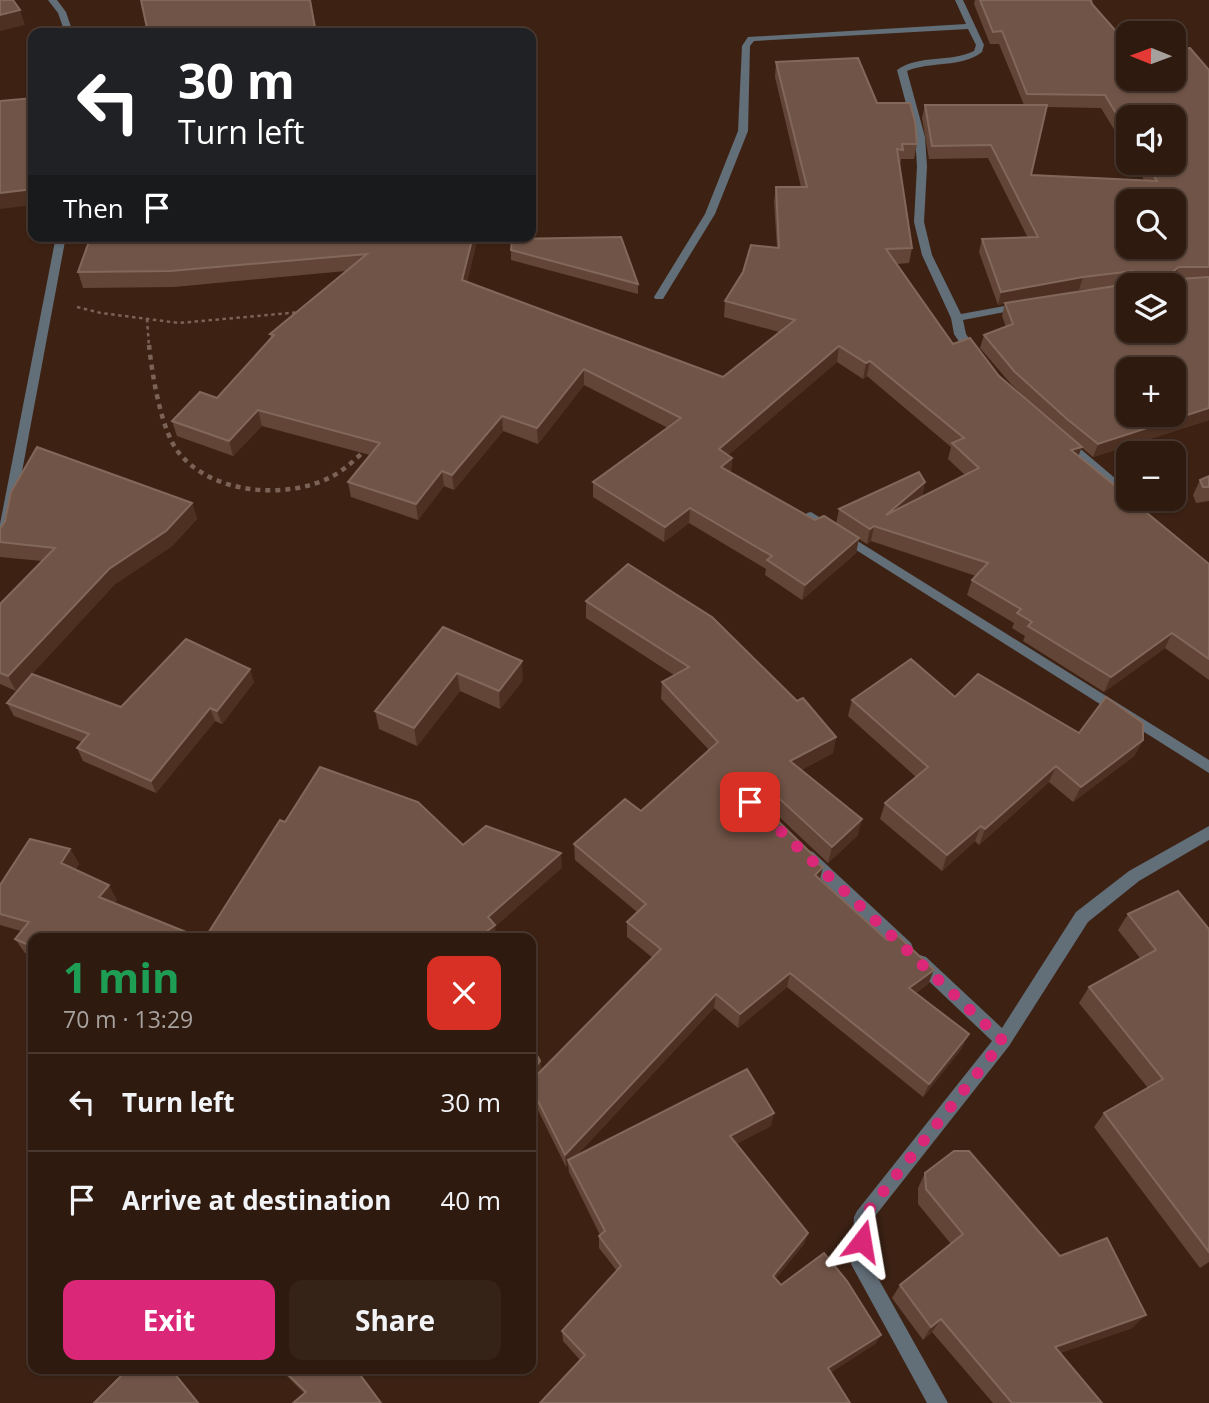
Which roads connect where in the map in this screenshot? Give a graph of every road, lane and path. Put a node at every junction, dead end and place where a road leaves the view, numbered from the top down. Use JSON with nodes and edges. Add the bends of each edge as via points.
{"nodes":[{"id":1,"x":52,"y":0,"type":"edge"},
{"id":2,"x":959,"y":0,"type":"edge"},
{"id":3,"x":971,"y":26,"type":"junction"},
{"id":4,"x":67,"y":28,"type":"edge"},
{"id":5,"x":60,"y":242,"type":"edge"},
{"id":6,"x":659,"y":297,"type":"dead end"},
{"id":7,"x":49,"y":301,"type":"junction"},
{"id":8,"x":1038,"y":303,"type":"edge"},
{"id":9,"x":309,"y":308,"type":"edge"},
{"id":10,"x":957,"y":318,"type":"junction"},
{"id":11,"x":147,"y":319,"type":"junction"},
{"id":12,"x":984,"y":367,"type":"edge"},
{"id":13,"x":1059,"y":437,"type":"edge"},
{"id":14,"x":372,"y":445,"type":"edge"},
{"id":15,"x":1116,"y":486,"type":"edge"},
{"id":16,"x":811,"y":516,"type":"edge"},
{"id":17,"x":0,"y":541,"type":"edge"},
{"id":18,"x":1209,"y":768,"type":"edge"},
{"id":19,"x":1209,"y":832,"type":"edge"},
{"id":20,"x":801,"y":849,"type":"edge"},
{"id":21,"x":1003,"y":1041,"type":"junction"},
{"id":22,"x":938,"y":1403,"type":"edge"}],
"edges":[{"from":1,"to":4,"type":"street"},
{"from":2,"to":3,"type":"street"},
{"from":3,"to":6,"type":"street","via":[[751,39],[746,46],[743,131],[710,214]]},
{"from":3,"to":10,"type":"street","via":[[980,45],[971,57],[916,62],[902,70],[920,137],[919,222],[927,255]]},
{"from":5,"to":7,"type":"street"},
{"from":7,"to":11,"type":"path"},
{"from":7,"to":17,"type":"street"},
{"from":8,"to":10,"type":"street"},
{"from":9,"to":11,"type":"path","via":[[239,319],[179,323]]},
{"from":10,"to":12,"type":"street","via":[[960,334]]},
{"from":11,"to":14,"type":"path","via":[[158,408],[179,453],[207,477],[253,488],[297,489],[334,475]]},
{"from":13,"to":15,"type":"street"},
{"from":16,"to":18,"type":"street"},
{"from":19,"to":21,"type":"street","via":[[1134,876],[1082,917]]},
{"from":20,"to":21,"type":"street"},
{"from":21,"to":22,"type":"street","via":[[863,1217],[860,1264]]}]}
